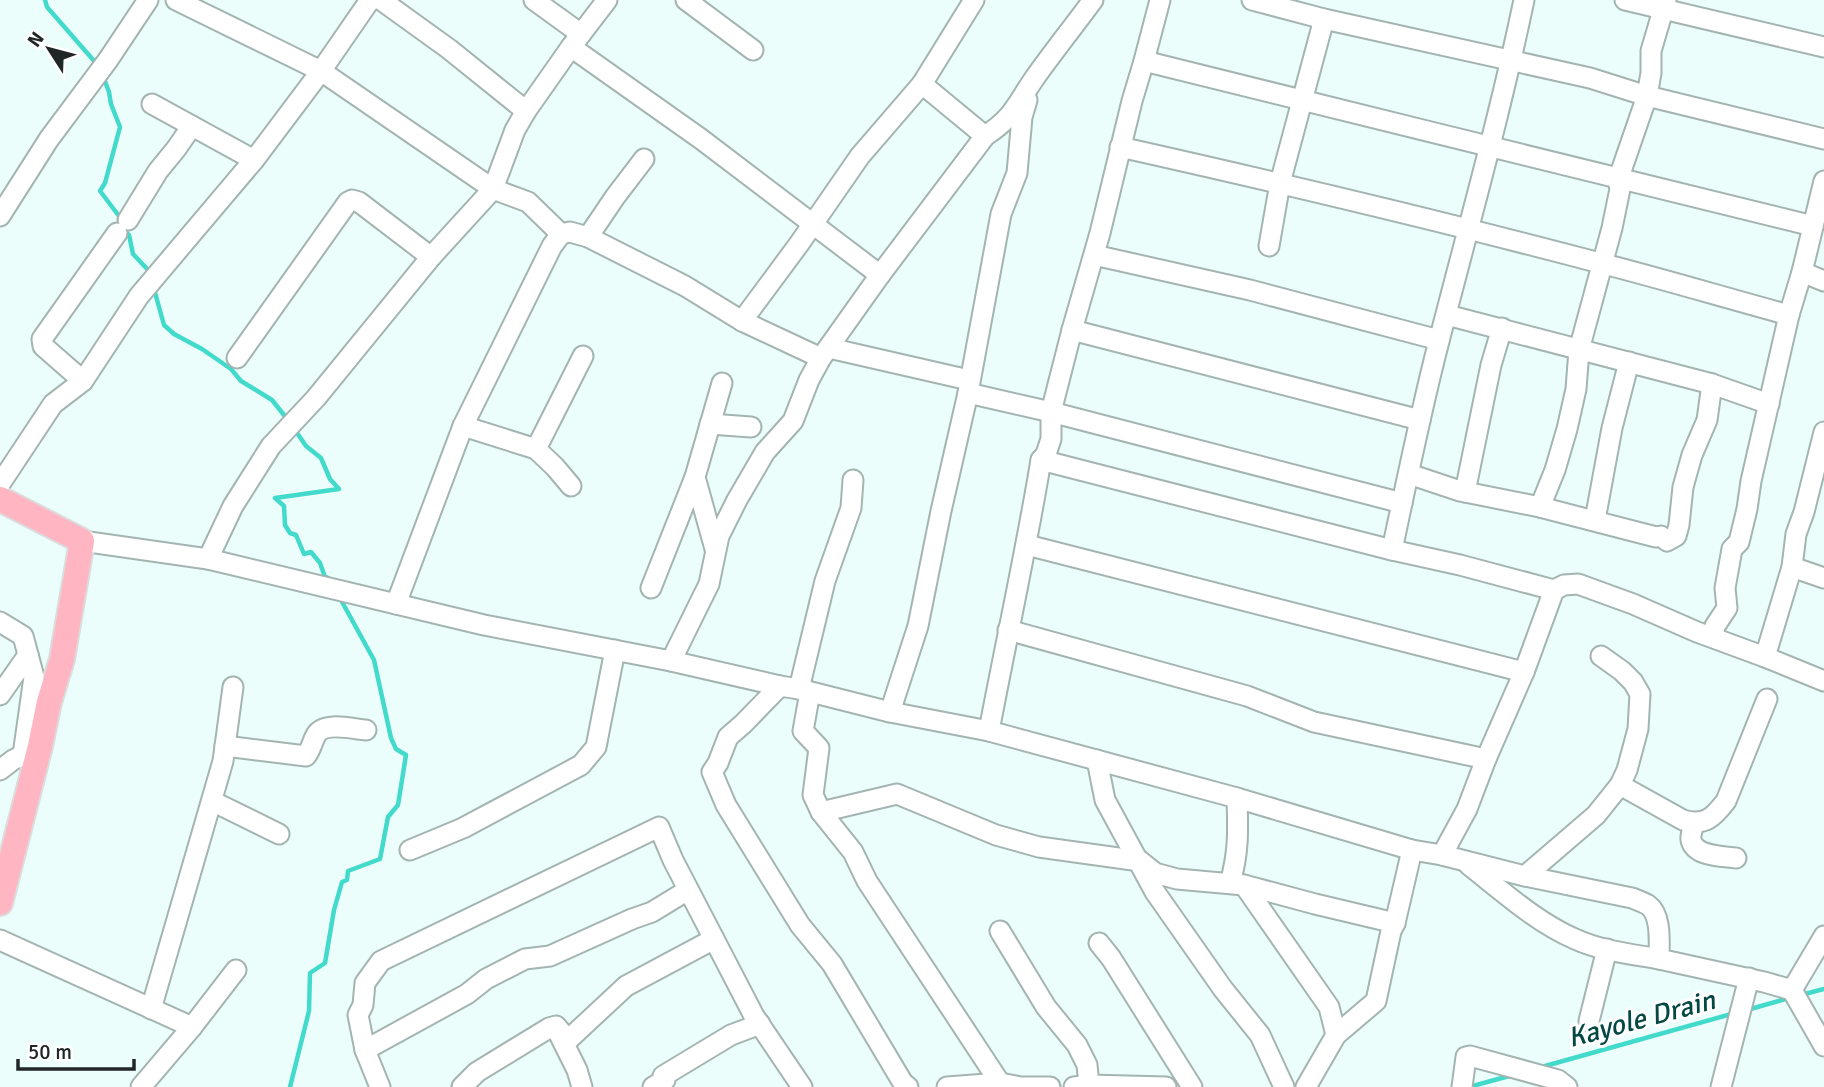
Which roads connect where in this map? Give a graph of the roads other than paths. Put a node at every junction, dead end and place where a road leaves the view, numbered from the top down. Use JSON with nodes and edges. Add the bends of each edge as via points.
{"nodes":[{"id":1,"x":148,"y":0,"type":"edge"},
{"id":2,"x":176,"y":0,"type":"edge"},
{"id":3,"x":370,"y":0,"type":"edge"},
{"id":4,"x":380,"y":0,"type":"edge"},
{"id":5,"x":534,"y":0,"type":"edge"},
{"id":6,"x":607,"y":0,"type":"edge"},
{"id":7,"x":687,"y":0,"type":"edge"},
{"id":8,"x":974,"y":0,"type":"edge"},
{"id":9,"x":1093,"y":0,"type":"edge"},
{"id":10,"x":1160,"y":0,"type":"edge"},
{"id":11,"x":1252,"y":0,"type":"edge"},
{"id":12,"x":1524,"y":0,"type":"edge"},
{"id":13,"x":1625,"y":0,"type":"edge"},
{"id":14,"x":1665,"y":5,"type":"edge"},
{"id":15,"x":1324,"y":19,"type":"junction"},
{"id":16,"x":576,"y":41,"type":"junction"},
{"id":17,"x":1824,"y":47,"type":"edge"},
{"id":18,"x":753,"y":50,"type":"dead end"},
{"id":19,"x":1511,"y":60,"type":"junction"},
{"id":20,"x":1144,"y":61,"type":"junction"},
{"id":21,"x":321,"y":71,"type":"junction"},
{"id":22,"x":1033,"y":80,"type":"junction"},
{"id":23,"x":922,"y":84,"type":"junction"},
{"id":24,"x":1647,"y":96,"type":"junction"},
{"id":25,"x":1303,"y":100,"type":"junction"},
{"id":26,"x":152,"y":104,"type":"dead end"},
{"id":27,"x":526,"y":111,"type":"junction"},
{"id":28,"x":192,"y":126,"type":"junction"},
{"id":29,"x":985,"y":136,"type":"junction"},
{"id":30,"x":1824,"y":139,"type":"edge"},
{"id":31,"x":1490,"y":146,"type":"junction"},
{"id":32,"x":1121,"y":147,"type":"junction"},
{"id":33,"x":644,"y":159,"type":"dead end"},
{"id":34,"x":254,"y":160,"type":"junction"},
{"id":35,"x":1618,"y":180,"type":"junction"},
{"id":36,"x":1824,"y":181,"type":"edge"},
{"id":37,"x":1280,"y":183,"type":"junction"},
{"id":38,"x":493,"y":189,"type":"junction"},
{"id":39,"x":0,"y":216,"type":"edge"},
{"id":40,"x":813,"y":225,"type":"junction"},
{"id":41,"x":1813,"y":226,"type":"junction"},
{"id":42,"x":1468,"y":229,"type":"junction"},
{"id":43,"x":561,"y":234,"type":"junction"},
{"id":44,"x":588,"y":237,"type":"junction"},
{"id":45,"x":1269,"y":246,"type":"dead end"},
{"id":46,"x":1094,"y":255,"type":"junction"},
{"id":47,"x":431,"y":257,"type":"junction"},
{"id":48,"x":1603,"y":263,"type":"junction"},
{"id":49,"x":1802,"y":272,"type":"junction"},
{"id":50,"x":880,"y":275,"type":"junction"},
{"id":51,"x":1824,"y":281,"type":"edge"},
{"id":52,"x":1447,"y":315,"type":"junction"},
{"id":53,"x":1789,"y":316,"type":"junction"},
{"id":54,"x":742,"y":321,"type":"junction"},
{"id":55,"x":1502,"y":328,"type":"junction"},
{"id":56,"x":1072,"y":330,"type":"junction"},
{"id":57,"x":1439,"y":340,"type":"junction"},
{"id":58,"x":1579,"y":350,"type":"junction"},
{"id":59,"x":825,"y":353,"type":"junction"},
{"id":60,"x":583,"y":356,"type":"dead end"},
{"id":61,"x":237,"y":358,"type":"dead end"},
{"id":62,"x":1629,"y":362,"type":"junction"},
{"id":63,"x":83,"y":381,"type":"junction"},
{"id":64,"x":722,"y":383,"type":"dead end"},
{"id":65,"x":1712,"y":384,"type":"junction"},
{"id":66,"x":968,"y":386,"type":"junction"},
{"id":67,"x":1769,"y":404,"type":"junction"},
{"id":68,"x":1051,"y":412,"type":"junction"},
{"id":69,"x":1420,"y":420,"type":"junction"},
{"id":70,"x":710,"y":424,"type":"junction"},
{"id":71,"x":463,"y":426,"type":"junction"},
{"id":72,"x":751,"y":427,"type":"dead end"},
{"id":73,"x":1824,"y":432,"type":"edge"},
{"id":74,"x":536,"y":449,"type":"junction"},
{"id":75,"x":1041,"y":460,"type":"junction"},
{"id":76,"x":1819,"y":473,"type":"edge"},
{"id":77,"x":1409,"y":474,"type":"junction"},
{"id":78,"x":695,"y":477,"type":"junction"},
{"id":79,"x":853,"y":480,"type":"dead end"},
{"id":80,"x":0,"y":484,"type":"edge"},
{"id":81,"x":571,"y":486,"type":"dead end"},
{"id":82,"x":1465,"y":492,"type":"junction"},
{"id":83,"x":0,"y":499,"type":"edge"},
{"id":84,"x":1402,"y":503,"type":"junction"},
{"id":85,"x":1540,"y":507,"type":"junction"},
{"id":86,"x":1595,"y":520,"type":"junction"},
{"id":87,"x":82,"y":541,"type":"junction"},
{"id":88,"x":1027,"y":545,"type":"junction"},
{"id":89,"x":716,"y":550,"type":"junction"},
{"id":90,"x":1392,"y":550,"type":"junction"},
{"id":91,"x":208,"y":559,"type":"junction"},
{"id":92,"x":1792,"y":567,"type":"junction"},
{"id":93,"x":1824,"y":578,"type":"edge"},
{"id":94,"x":651,"y":588,"type":"dead end"},
{"id":95,"x":1554,"y":590,"type":"junction"},
{"id":96,"x":396,"y":604,"type":"junction"},
{"id":97,"x":0,"y":622,"type":"edge"},
{"id":98,"x":1008,"y":630,"type":"junction"},
{"id":99,"x":1713,"y":637,"type":"junction"},
{"id":100,"x":615,"y":650,"type":"junction"},
{"id":101,"x":28,"y":655,"type":"junction"},
{"id":102,"x":1601,"y":656,"type":"dead end"},
{"id":103,"x":1765,"y":657,"type":"junction"},
{"id":104,"x":671,"y":661,"type":"junction"},
{"id":105,"x":1524,"y":672,"type":"junction"},
{"id":106,"x":1824,"y":681,"type":"edge"},
{"id":107,"x":233,"y":687,"type":"dead end"},
{"id":108,"x":796,"y":689,"type":"junction"},
{"id":109,"x":0,"y":695,"type":"edge"},
{"id":110,"x":1767,"y":699,"type":"dead end"},
{"id":111,"x":890,"y":712,"type":"junction"},
{"id":112,"x":366,"y":730,"type":"dead end"},
{"id":113,"x":989,"y":731,"type":"junction"},
{"id":114,"x":225,"y":746,"type":"junction"},
{"id":115,"x":31,"y":750,"type":"junction"},
{"id":116,"x":1486,"y":759,"type":"junction"},
{"id":117,"x":1097,"y":760,"type":"junction"},
{"id":118,"x":0,"y":770,"type":"edge"},
{"id":119,"x":1620,"y":785,"type":"junction"},
{"id":120,"x":1237,"y":798,"type":"junction"},
{"id":121,"x":212,"y":801,"type":"junction"},
{"id":122,"x":821,"y":812,"type":"junction"},
{"id":123,"x":1694,"y":823,"type":"junction"},
{"id":124,"x":279,"y":834,"type":"dead end"},
{"id":125,"x":410,"y":850,"type":"dead end"},
{"id":126,"x":1412,"y":850,"type":"junction"},
{"id":127,"x":1442,"y":855,"type":"junction"},
{"id":128,"x":1736,"y":858,"type":"dead end"},
{"id":129,"x":1462,"y":860,"type":"junction"},
{"id":130,"x":1140,"y":861,"type":"junction"},
{"id":131,"x":1525,"y":876,"type":"junction"},
{"id":132,"x":1237,"y":884,"type":"junction"},
{"id":133,"x":688,"y":890,"type":"junction"},
{"id":134,"x":0,"y":902,"type":"edge"},
{"id":135,"x":1395,"y":923,"type":"junction"},
{"id":136,"x":1000,"y":931,"type":"dead end"},
{"id":137,"x":1824,"y":937,"type":"edge"},
{"id":138,"x":714,"y":939,"type":"junction"},
{"id":139,"x":0,"y":940,"type":"edge"},
{"id":140,"x":1099,"y":943,"type":"dead end"},
{"id":141,"x":1607,"y":950,"type":"junction"},
{"id":142,"x":1659,"y":959,"type":"junction"},
{"id":143,"x":236,"y":970,"type":"dead end"},
{"id":144,"x":1749,"y":978,"type":"junction"},
{"id":145,"x":1793,"y":990,"type":"junction"},
{"id":146,"x":151,"y":1009,"type":"junction"},
{"id":147,"x":1589,"y":1021,"type":"dead end"},
{"id":148,"x":760,"y":1024,"type":"junction"},
{"id":149,"x":556,"y":1026,"type":"junction"},
{"id":150,"x":192,"y":1027,"type":"junction"},
{"id":151,"x":1336,"y":1035,"type":"junction"},
{"id":152,"x":1824,"y":1046,"type":"edge"},
{"id":153,"x":365,"y":1050,"type":"junction"},
{"id":154,"x":1000,"y":1083,"type":"junction"},
{"id":155,"x":1081,"y":1086,"type":"edge"},
{"id":156,"x":1109,"y":1086,"type":"edge"},
{"id":157,"x":141,"y":1087,"type":"edge"},
{"id":158,"x":380,"y":1087,"type":"edge"},
{"id":159,"x":462,"y":1087,"type":"edge"},
{"id":160,"x":582,"y":1087,"type":"edge"},
{"id":161,"x":653,"y":1087,"type":"edge"},
{"id":162,"x":802,"y":1087,"type":"edge"},
{"id":163,"x":908,"y":1087,"type":"edge"},
{"id":164,"x":947,"y":1087,"type":"edge"},
{"id":165,"x":1050,"y":1087,"type":"edge"},
{"id":166,"x":1166,"y":1087,"type":"edge"},
{"id":167,"x":1192,"y":1087,"type":"edge"},
{"id":168,"x":1284,"y":1087,"type":"edge"},
{"id":169,"x":1306,"y":1087,"type":"edge"},
{"id":170,"x":1462,"y":1087,"type":"edge"},
{"id":171,"x":1567,"y":1087,"type":"edge"},
{"id":172,"x":1721,"y":1087,"type":"edge"}],
"edges":[{"from":1,"to":39,"type":"street"},
{"from":2,"to":21,"type":"street"},
{"from":3,"to":21,"type":"street"},
{"from":4,"to":27,"type":"street"},
{"from":5,"to":16,"type":"street"},
{"from":6,"to":16,"type":"street"},
{"from":7,"to":18,"type":"street"},
{"from":8,"to":23,"type":"street"},
{"from":9,"to":22,"type":"street"},
{"from":10,"to":20,"type":"street"},
{"from":11,"to":15,"type":"street"},
{"from":12,"to":19,"type":"street"},
{"from":13,"to":14,"type":"street"},
{"from":14,"to":17,"type":"street"},
{"from":14,"to":24,"type":"street","via":[[1651,51]]},
{"from":15,"to":19,"type":"street"},
{"from":15,"to":25,"type":"street"},
{"from":16,"to":27,"type":"street"},
{"from":16,"to":40,"type":"street"},
{"from":19,"to":24,"type":"street"},
{"from":19,"to":31,"type":"street"},
{"from":20,"to":25,"type":"street"},
{"from":20,"to":32,"type":"street"},
{"from":21,"to":34,"type":"street"},
{"from":21,"to":38,"type":"street"},
{"from":22,"to":29,"type":"street","via":[[1013,113]]},
{"from":22,"to":66,"type":"street","via":[[1022,117],[1017,173],[1001,214]]},
{"from":23,"to":29,"type":"street"},
{"from":23,"to":40,"type":"street","via":[[860,156]]},
{"from":24,"to":30,"type":"street"},
{"from":24,"to":35,"type":"street"},
{"from":25,"to":31,"type":"street"},
{"from":25,"to":37,"type":"street"},
{"from":26,"to":28,"type":"street"},
{"from":27,"to":38,"type":"street"},
{"from":28,"to":34,"type":"street"},
{"from":28,"to":63,"type":"street","via":[[42,339],[43,346]]},
{"from":29,"to":50,"type":"street"},
{"from":31,"to":35,"type":"street"},
{"from":31,"to":42,"type":"street"},
{"from":32,"to":37,"type":"street"},
{"from":32,"to":46,"type":"street"},
{"from":33,"to":44,"type":"street"},
{"from":34,"to":63,"type":"street","via":[[139,296]]},
{"from":35,"to":41,"type":"street"},
{"from":35,"to":48,"type":"street","via":[[1620,189]]},
{"from":36,"to":41,"type":"street"},
{"from":37,"to":42,"type":"street"},
{"from":37,"to":45,"type":"street"},
{"from":38,"to":43,"type":"street","via":[[528,202]]},
{"from":38,"to":47,"type":"street"},
{"from":40,"to":50,"type":"street"},
{"from":40,"to":54,"type":"street"},
{"from":41,"to":49,"type":"street"},
{"from":42,"to":48,"type":"street"},
{"from":42,"to":52,"type":"street"},
{"from":43,"to":44,"type":"street"},
{"from":43,"to":71,"type":"street"},
{"from":44,"to":54,"type":"street"},
{"from":46,"to":56,"type":"street"},
{"from":46,"to":57,"type":"street"},
{"from":47,"to":61,"type":"street","via":[[359,202],[348,202]]},
{"from":47,"to":91,"type":"street","via":[[271,446]]},
{"from":48,"to":53,"type":"street"},
{"from":48,"to":58,"type":"street"},
{"from":49,"to":51,"type":"street"},
{"from":49,"to":53,"type":"street"},
{"from":50,"to":59,"type":"street"},
{"from":52,"to":55,"type":"street"},
{"from":52,"to":57,"type":"street"},
{"from":53,"to":67,"type":"street"},
{"from":54,"to":59,"type":"street"},
{"from":55,"to":58,"type":"street"},
{"from":55,"to":82,"type":"street"},
{"from":56,"to":68,"type":"street"},
{"from":56,"to":69,"type":"street"},
{"from":57,"to":69,"type":"street"},
{"from":58,"to":62,"type":"street"},
{"from":58,"to":85,"type":"street","via":[[1567,429]]},
{"from":59,"to":66,"type":"street"},
{"from":59,"to":89,"type":"street","via":[[793,421],[765,452],[737,500]]},
{"from":60,"to":74,"type":"street"},
{"from":62,"to":65,"type":"street"},
{"from":62,"to":86,"type":"street"},
{"from":63,"to":80,"type":"street","via":[[53,404]]},
{"from":64,"to":70,"type":"street"},
{"from":65,"to":67,"type":"street"},
{"from":65,"to":86,"type":"street","via":[[1707,420],[1683,487],[1676,536],[1667,541]]},
{"from":66,"to":68,"type":"street"},
{"from":66,"to":111,"type":"street","via":[[918,626]]},
{"from":67,"to":99,"type":"street","via":[[1739,542],[1732,549],[1725,588],[1727,608],[1714,626]]},
{"from":68,"to":75,"type":"street","via":[[1051,439]]},
{"from":68,"to":84,"type":"street"},
{"from":69,"to":77,"type":"street"},
{"from":70,"to":72,"type":"street"},
{"from":70,"to":78,"type":"street"},
{"from":71,"to":74,"type":"street"},
{"from":71,"to":96,"type":"street"},
{"from":73,"to":76,"type":"street"},
{"from":74,"to":81,"type":"street"},
{"from":75,"to":88,"type":"street"},
{"from":75,"to":90,"type":"street"},
{"from":76,"to":92,"type":"street","via":[[1796,534]]},
{"from":77,"to":82,"type":"street"},
{"from":77,"to":84,"type":"street"},
{"from":78,"to":89,"type":"street"},
{"from":78,"to":94,"type":"street"},
{"from":79,"to":108,"type":"street","via":[[851,508],[825,581]]},
{"from":82,"to":85,"type":"street"},
{"from":83,"to":87,"type":"main road"},
{"from":84,"to":90,"type":"street"},
{"from":85,"to":86,"type":"street"},
{"from":87,"to":91,"type":"street"},
{"from":87,"to":115,"type":"main road","via":[[62,659]]},
{"from":88,"to":98,"type":"street"},
{"from":88,"to":105,"type":"street"},
{"from":89,"to":104,"type":"street","via":[[709,584]]},
{"from":90,"to":95,"type":"street"},
{"from":91,"to":96,"type":"street"},
{"from":92,"to":93,"type":"street"},
{"from":92,"to":103,"type":"street"},
{"from":95,"to":99,"type":"street","via":[[1578,584]]},
{"from":95,"to":105,"type":"street"},
{"from":96,"to":100,"type":"street"},
{"from":97,"to":101,"type":"street","via":[[23,636]]},
{"from":98,"to":113,"type":"street"},
{"from":98,"to":116,"type":"street","via":[[1247,696],[1314,722]]},
{"from":99,"to":103,"type":"street"},
{"from":100,"to":104,"type":"street"},
{"from":100,"to":125,"type":"street","via":[[596,747],[581,765],[463,828]]},
{"from":101,"to":109,"type":"street"},
{"from":101,"to":115,"type":"street","via":[[34,677]]},
{"from":102,"to":119,"type":"street","via":[[1633,682],[1640,694],[1638,729]]},
{"from":103,"to":106,"type":"street"},
{"from":104,"to":108,"type":"street"},
{"from":105,"to":116,"type":"street"},
{"from":107,"to":114,"type":"street"},
{"from":108,"to":111,"type":"street"},
{"from":108,"to":122,"type":"street","via":[[803,731],[819,748],[813,795]]},
{"from":108,"to":163,"type":"street","via":[[728,737],[712,772],[726,805],[800,925],[832,964]]},
{"from":110,"to":123,"type":"street","via":[[1726,801],[1706,821]]},
{"from":111,"to":113,"type":"street"},
{"from":112,"to":114,"type":"street","via":[[321,729],[306,756]]},
{"from":113,"to":117,"type":"street"},
{"from":114,"to":121,"type":"street"},
{"from":115,"to":118,"type":"street"},
{"from":115,"to":134,"type":"main road"},
{"from":116,"to":127,"type":"street","via":[[1467,809]]},
{"from":117,"to":120,"type":"street"},
{"from":117,"to":130,"type":"street","via":[[1105,800]]},
{"from":119,"to":123,"type":"street"},
{"from":119,"to":131,"type":"street","via":[[1596,815]]},
{"from":120,"to":126,"type":"street"},
{"from":120,"to":132,"type":"street"},
{"from":121,"to":124,"type":"street"},
{"from":121,"to":146,"type":"street"},
{"from":122,"to":130,"type":"street","via":[[897,794],[996,835],[1039,847]]},
{"from":122,"to":154,"type":"street","via":[[853,852],[867,881]]},
{"from":123,"to":128,"type":"street","via":[[1694,846],[1702,852]]},
{"from":126,"to":127,"type":"street"},
{"from":126,"to":135,"type":"street"},
{"from":127,"to":129,"type":"street"},
{"from":129,"to":131,"type":"street"},
{"from":129,"to":141,"type":"street","via":[[1546,924]]},
{"from":130,"to":132,"type":"street","via":[[1155,873],[1177,879]]},
{"from":130,"to":168,"type":"street","via":[[1155,892],[1261,1035]]},
{"from":131,"to":142,"type":"street","via":[[1647,904],[1654,911]]},
{"from":132,"to":135,"type":"street"},
{"from":132,"to":151,"type":"street","via":[[1329,1007]]},
{"from":133,"to":138,"type":"street"},
{"from":133,"to":153,"type":"street","via":[[652,912],[550,956],[525,959]]},
{"from":133,"to":153,"type":"street","via":[[659,827],[381,961],[365,984],[358,1015]]},
{"from":135,"to":151,"type":"street","via":[[1376,1001]]},
{"from":136,"to":155,"type":"street","via":[[1046,1007],[1077,1045],[1087,1065]]},
{"from":137,"to":145,"type":"street"},
{"from":138,"to":148,"type":"street"},
{"from":138,"to":149,"type":"street","via":[[626,986],[568,1040]]},
{"from":139,"to":146,"type":"street"},
{"from":140,"to":167,"type":"street"},
{"from":141,"to":142,"type":"street"},
{"from":141,"to":147,"type":"street"},
{"from":142,"to":144,"type":"street"},
{"from":143,"to":150,"type":"street"},
{"from":144,"to":145,"type":"street"},
{"from":144,"to":172,"type":"street"},
{"from":145,"to":152,"type":"street"},
{"from":146,"to":150,"type":"street"},
{"from":148,"to":161,"type":"street","via":[[731,1035],[663,1076],[665,1080]]},
{"from":148,"to":162,"type":"street"},
{"from":149,"to":159,"type":"street","via":[[477,1072]]},
{"from":149,"to":160,"type":"street"},
{"from":150,"to":157,"type":"street"},
{"from":151,"to":169,"type":"street"},
{"from":153,"to":158,"type":"street"},
{"from":154,"to":164,"type":"street"},
{"from":154,"to":165,"type":"street"},
{"from":155,"to":156,"type":"street"},
{"from":156,"to":166,"type":"street"},
{"from":170,"to":171,"type":"street","via":[[1466,1057],[1470,1056],[1558,1080]]}]}
